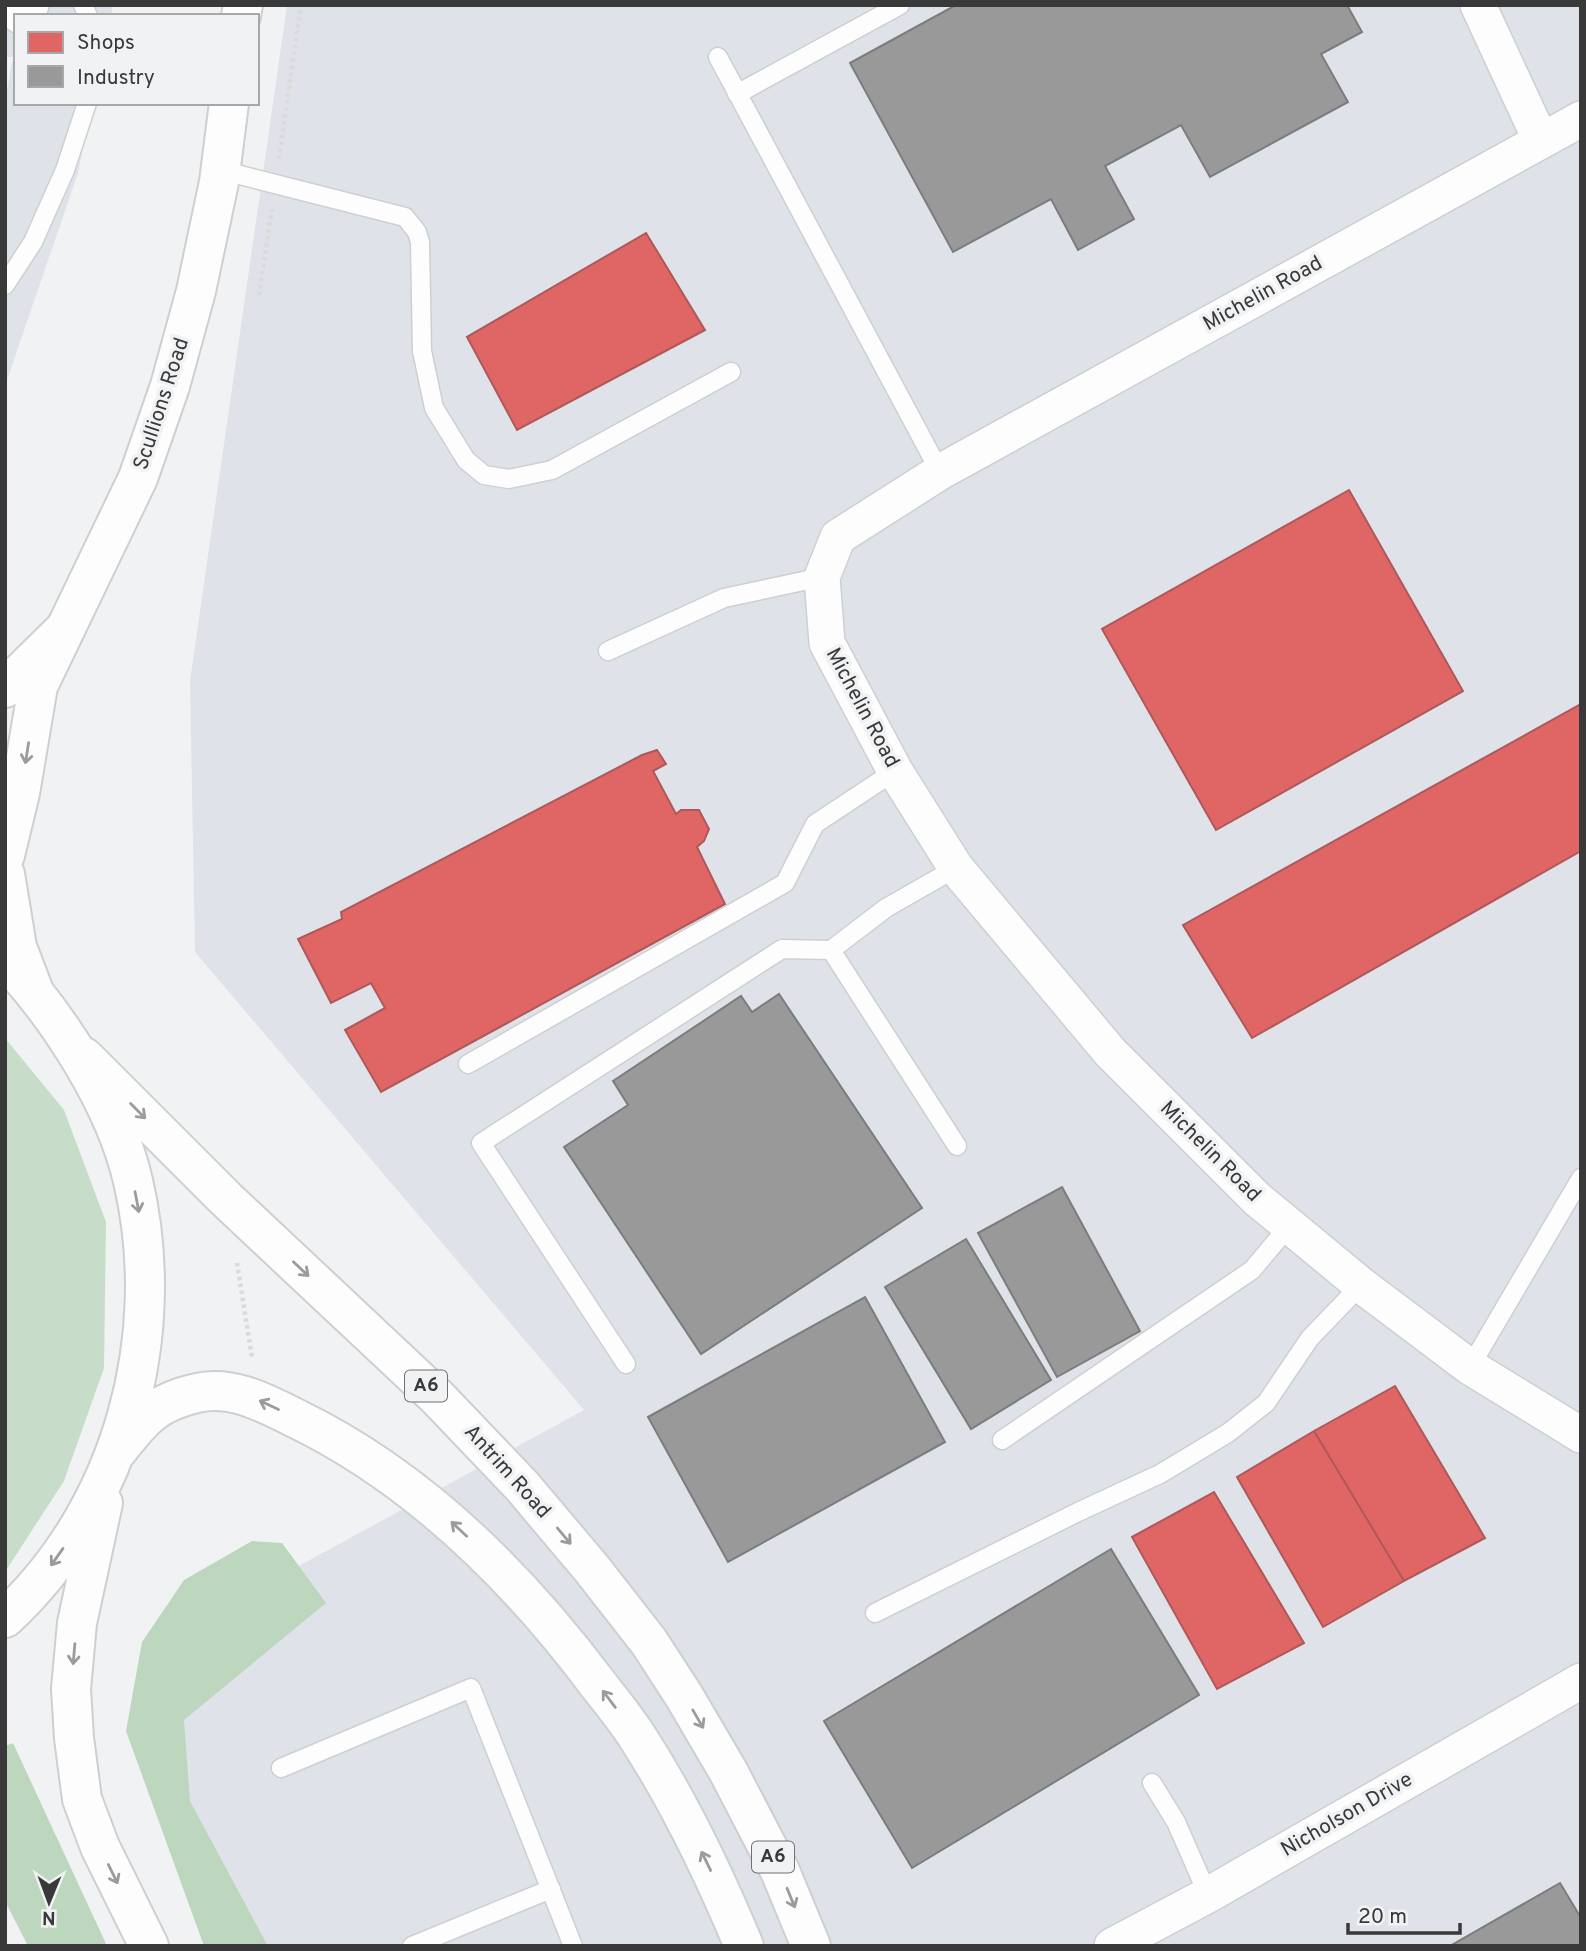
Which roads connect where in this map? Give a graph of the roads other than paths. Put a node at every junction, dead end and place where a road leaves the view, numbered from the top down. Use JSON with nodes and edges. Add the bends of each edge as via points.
{"nodes":[{"id":1,"x":900,"y":5,"type":"edge"},
{"id":2,"x":1478,"y":5,"type":"edge"},
{"id":3,"x":718,"y":57,"type":"dead end"},
{"id":4,"x":737,"y":94,"type":"junction"},
{"id":5,"x":86,"y":105,"type":"edge"},
{"id":6,"x":229,"y":105,"type":"edge"},
{"id":7,"x":1581,"y":119,"type":"edge"},
{"id":8,"x":1541,"y":141,"type":"junction"},
{"id":9,"x":220,"y":170,"type":"junction"},
{"id":10,"x":5,"y":285,"type":"edge"},
{"id":11,"x":731,"y":372,"type":"dead end"},
{"id":12,"x":940,"y":472,"type":"junction"},
{"id":13,"x":822,"y":577,"type":"junction"},
{"id":14,"x":608,"y":651,"type":"dead end"},
{"id":15,"x":22,"y":687,"type":"edge"},
{"id":16,"x":5,"y":719,"type":"edge"},
{"id":17,"x":895,"y":771,"type":"junction"},
{"id":18,"x":5,"y":855,"type":"edge"},
{"id":19,"x":956,"y":868,"type":"junction"},
{"id":20,"x":5,"y":874,"type":"edge"},
{"id":21,"x":831,"y":950,"type":"junction"},
{"id":22,"x":5,"y":959,"type":"edge"},
{"id":23,"x":33,"y":989,"type":"junction"},
{"id":24,"x":73,"y":1045,"type":"junction"},
{"id":25,"x":468,"y":1064,"type":"dead end"},
{"id":26,"x":957,"y":1146,"type":"dead end"},
{"id":27,"x":1581,"y":1178,"type":"edge"},
{"id":28,"x":1289,"y":1226,"type":"junction"},
{"id":29,"x":1361,"y":1285,"type":"junction"},
{"id":30,"x":626,"y":1364,"type":"dead end"},
{"id":31,"x":1470,"y":1367,"type":"junction"},
{"id":32,"x":1581,"y":1435,"type":"edge"},
{"id":33,"x":1002,"y":1440,"type":"dead end"},
{"id":34,"x":114,"y":1458,"type":"junction"},
{"id":35,"x":875,"y":1613,"type":"dead end"},
{"id":36,"x":5,"y":1618,"type":"edge"},
{"id":37,"x":1581,"y":1681,"type":"edge"},
{"id":38,"x":281,"y":1768,"type":"dead end"},
{"id":39,"x":1152,"y":1783,"type":"dead end"},
{"id":40,"x":551,"y":1889,"type":"junction"},
{"id":41,"x":1208,"y":1895,"type":"junction"},
{"id":42,"x":149,"y":1946,"type":"edge"},
{"id":43,"x":412,"y":1946,"type":"edge"},
{"id":44,"x":573,"y":1946,"type":"edge"},
{"id":45,"x":744,"y":1946,"type":"edge"},
{"id":46,"x":811,"y":1946,"type":"edge"},
{"id":47,"x":1112,"y":1946,"type":"edge"}],
"edges":[{"from":1,"to":4,"type":"lane"},
{"from":2,"to":8,"type":"street"},
{"from":3,"to":4,"type":"lane"},
{"from":4,"to":12,"type":"lane"},
{"from":5,"to":10,"type":"lane","via":[[65,170],[38,230]]},
{"from":6,"to":9,"type":"main road","name":"Scullions Road"},
{"from":7,"to":8,"type":"street","name":"Michelin Road"},
{"from":8,"to":12,"type":"street","name":"Michelin Road"},
{"from":9,"to":11,"type":"lane","via":[[405,217],[420,242],[422,351],[435,408],[466,460],[484,475],[509,479],[552,470]]},
{"from":9,"to":15,"type":"main road","name":"Scullions Road","via":[[196,291],[138,478],[66,628]]},
{"from":12,"to":13,"type":"street","name":"Michelin Road","via":[[838,537]]},
{"from":13,"to":14,"type":"lane","via":[[723,598]]},
{"from":13,"to":17,"type":"street","name":"Michelin Road","via":[[827,643]]},
{"from":15,"to":16,"type":"main road"},
{"from":15,"to":18,"type":"main road","one_way":true,"via":[[20,793]]},
{"from":17,"to":19,"type":"street","name":"Michelin Road"},
{"from":17,"to":25,"type":"lane","via":[[815,824],[785,883]]},
{"from":19,"to":21,"type":"lane","via":[[886,908]]},
{"from":19,"to":28,"type":"street","name":"Michelin Road","via":[[1110,1052]]},
{"from":20,"to":23,"type":"main road","via":[[17,947]]},
{"from":21,"to":26,"type":"lane"},
{"from":21,"to":30,"type":"lane","via":[[782,949],[481,1143]]},
{"from":22,"to":23,"type":"main road","number":"A6"},
{"from":23,"to":24,"type":"main road","number":"A6"},
{"from":24,"to":34,"type":"main road","number":"A6","one_way":true,"via":[[116,1132],[133,1179],[142,1226],[144,1334],[135,1387]]},
{"from":24,"to":46,"type":"main road","name":"Antrim Road","number":"A6","one_way":true,"via":[[226,1199],[437,1397],[522,1486],[592,1569],[649,1642],[709,1739],[780,1871]]},
{"from":27,"to":31,"type":"lane"},
{"from":28,"to":29,"type":"street","name":"Michelin Road"},
{"from":28,"to":33,"type":"lane","via":[[1252,1270]]},
{"from":29,"to":31,"type":"street","name":"Michelin Road"},
{"from":29,"to":35,"type":"lane","via":[[1310,1338],[1266,1403],[1228,1433],[1160,1474]]},
{"from":31,"to":32,"type":"street","name":"Michelin Road"},
{"from":34,"to":36,"type":"main road","number":"A6","one_way":true,"via":[[78,1528],[43,1577]]},
{"from":34,"to":42,"type":"main road","one_way":true,"via":[[77,1623],[71,1689],[74,1738],[82,1799],[100,1847]]},
{"from":45,"to":34,"type":"main road","number":"A6","one_way":true,"via":[[674,1797],[637,1736],[570,1647],[505,1572],[451,1521],[321,1430],[232,1392],[199,1392],[163,1403],[142,1420]]},
{"from":37,"to":41,"type":"street","name":"Nicholson Drive"},
{"from":38,"to":40,"type":"lane","via":[[471,1688]]},
{"from":39,"to":41,"type":"lane","via":[[1176,1822]]},
{"from":40,"to":43,"type":"lane"},
{"from":40,"to":44,"type":"lane"},
{"from":41,"to":47,"type":"street","name":"Nicholson Drive"}]}
